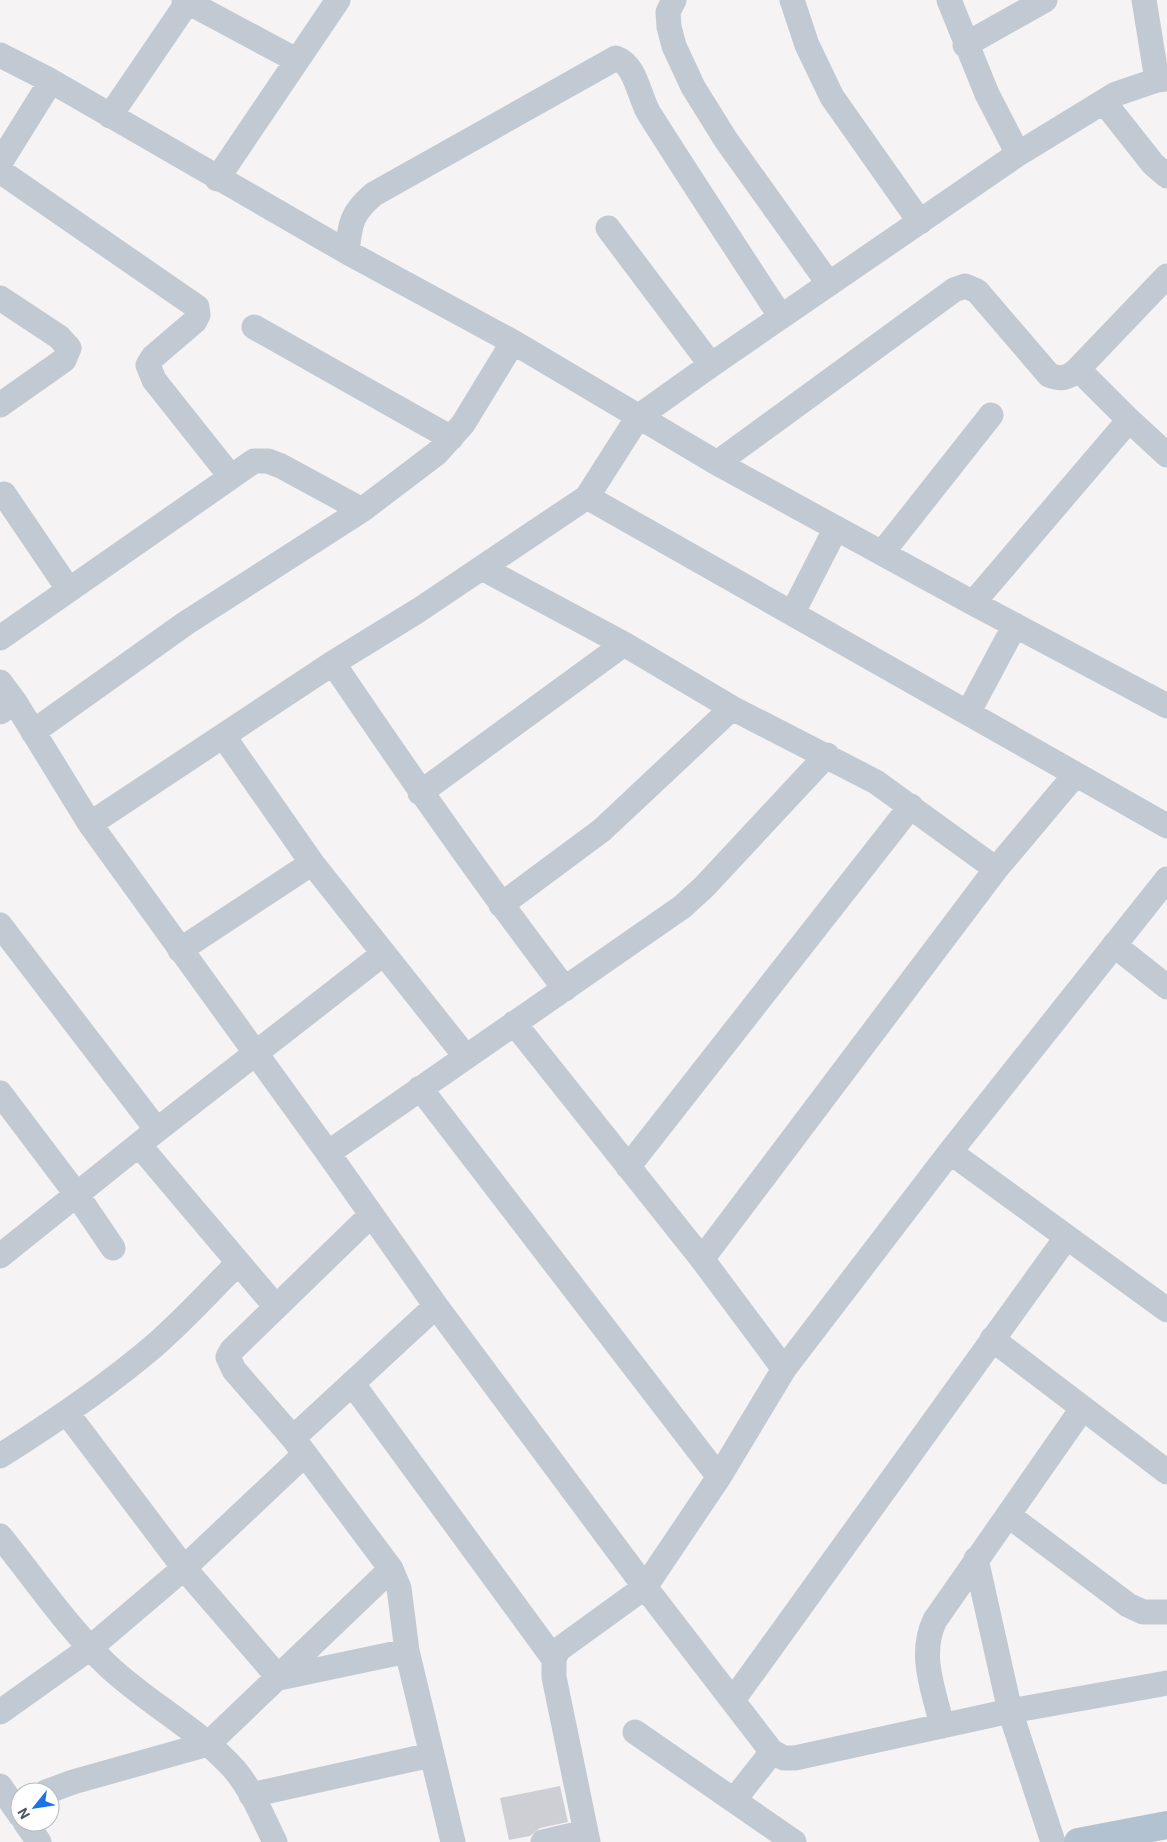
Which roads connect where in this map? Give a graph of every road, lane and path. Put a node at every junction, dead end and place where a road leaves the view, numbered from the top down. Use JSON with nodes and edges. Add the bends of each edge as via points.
{"nodes":[{"id":1,"x":338,"y":0,"type":"edge"},
{"id":2,"x":674,"y":0,"type":"edge"},
{"id":3,"x":792,"y":0,"type":"edge"},
{"id":4,"x":949,"y":0,"type":"edge"},
{"id":5,"x":1045,"y":0,"type":"edge"},
{"id":6,"x":1144,"y":0,"type":"edge"},
{"id":7,"x":187,"y":1,"type":"edge"},
{"id":8,"x":965,"y":45,"type":"junction"},
{"id":9,"x":0,"y":55,"type":"edge"},
{"id":10,"x":296,"y":60,"type":"junction"},
{"id":11,"x":1162,"y":80,"type":"edge"},
{"id":12,"x":51,"y":81,"type":"junction"},
{"id":13,"x":1104,"y":102,"type":"junction"},
{"id":14,"x":110,"y":116,"type":"junction"},
{"id":15,"x":1018,"y":154,"type":"junction"},
{"id":16,"x":0,"y":163,"type":"edge"},
{"id":17,"x":0,"y":171,"type":"edge"},
{"id":18,"x":1167,"y":176,"type":"edge"},
{"id":19,"x":217,"y":179,"type":"junction"},
{"id":20,"x":920,"y":222,"type":"junction"},
{"id":21,"x":608,"y":228,"type":"dead end"},
{"id":22,"x":347,"y":252,"type":"junction"},
{"id":23,"x":1167,"y":276,"type":"edge"},
{"id":24,"x":829,"y":284,"type":"junction"},
{"id":25,"x":0,"y":298,"type":"edge"},
{"id":26,"x":781,"y":318,"type":"junction"},
{"id":27,"x":254,"y":327,"type":"dead end"},
{"id":28,"x":513,"y":342,"type":"junction"},
{"id":29,"x":711,"y":365,"type":"junction"},
{"id":30,"x":1078,"y":370,"type":"junction"},
{"id":31,"x":0,"y":405,"type":"edge"},
{"id":32,"x":991,"y":415,"type":"dead end"},
{"id":33,"x":638,"y":417,"type":"junction"},
{"id":34,"x":1129,"y":420,"type":"junction"},
{"id":35,"x":451,"y":438,"type":"junction"},
{"id":36,"x":1167,"y":455,"type":"edge"},
{"id":37,"x":717,"y":463,"type":"junction"},
{"id":38,"x":231,"y":477,"type":"junction"},
{"id":39,"x":4,"y":494,"type":"dead end"},
{"id":40,"x":587,"y":497,"type":"junction"},
{"id":41,"x":362,"y":510,"type":"junction"},
{"id":42,"x":836,"y":528,"type":"junction"},
{"id":43,"x":882,"y":553,"type":"junction"},
{"id":44,"x":482,"y":568,"type":"junction"},
{"id":45,"x":69,"y":590,"type":"junction"},
{"id":46,"x":973,"y":603,"type":"junction"},
{"id":47,"x":793,"y":612,"type":"junction"},
{"id":48,"x":1015,"y":626,"type":"junction"},
{"id":49,"x":0,"y":638,"type":"edge"},
{"id":50,"x":624,"y":644,"type":"junction"},
{"id":51,"x":333,"y":663,"type":"junction"},
{"id":52,"x":0,"y":682,"type":"edge"},
{"id":53,"x":1167,"y":706,"type":"edge"},
{"id":54,"x":7,"y":707,"type":"edge"},
{"id":55,"x":732,"y":708,"type":"junction"},
{"id":56,"x":968,"y":713,"type":"junction"},
{"id":57,"x":33,"y":732,"type":"junction"},
{"id":58,"x":224,"y":737,"type":"junction"},
{"id":59,"x":827,"y":755,"type":"junction"},
{"id":60,"x":1075,"y":775,"type":"junction"},
{"id":61,"x":420,"y":793,"type":"junction"},
{"id":62,"x":911,"y":806,"type":"junction"},
{"id":63,"x":90,"y":824,"type":"junction"},
{"id":64,"x":1167,"y":826,"type":"edge"},
{"id":65,"x":312,"y":864,"type":"junction"},
{"id":66,"x":996,"y":869,"type":"junction"},
{"id":67,"x":1167,"y":879,"type":"edge"},
{"id":68,"x":501,"y":905,"type":"junction"},
{"id":69,"x":0,"y":925,"type":"edge"},
{"id":70,"x":1114,"y":945,"type":"junction"},
{"id":71,"x":180,"y":950,"type":"junction"},
{"id":72,"x":383,"y":954,"type":"junction"},
{"id":73,"x":1167,"y":987,"type":"edge"},
{"id":74,"x":565,"y":989,"type":"junction"},
{"id":75,"x":514,"y":1023,"type":"junction"},
{"id":76,"x":255,"y":1054,"type":"junction"},
{"id":77,"x":466,"y":1057,"type":"junction"},
{"id":78,"x":420,"y":1088,"type":"junction"},
{"id":79,"x":0,"y":1093,"type":"edge"},
{"id":80,"x":148,"y":1137,"type":"junction"},
{"id":81,"x":950,"y":1152,"type":"junction"},
{"id":82,"x":328,"y":1153,"type":"junction"},
{"id":83,"x":628,"y":1167,"type":"junction"},
{"id":84,"x":77,"y":1195,"type":"junction"},
{"id":85,"x":371,"y":1214,"type":"junction"},
{"id":86,"x":1066,"y":1238,"type":"junction"},
{"id":87,"x":113,"y":1248,"type":"dead end"},
{"id":88,"x":0,"y":1256,"type":"edge"},
{"id":89,"x":702,"y":1259,"type":"junction"},
{"id":90,"x":238,"y":1263,"type":"junction"},
{"id":91,"x":436,"y":1306,"type":"junction"},
{"id":92,"x":276,"y":1307,"type":"junction"},
{"id":93,"x":1167,"y":1310,"type":"edge"},
{"id":94,"x":992,"y":1339,"type":"junction"},
{"id":95,"x":784,"y":1368,"type":"junction"},
{"id":96,"x":352,"y":1383,"type":"junction"},
{"id":97,"x":1082,"y":1409,"type":"junction"},
{"id":98,"x":67,"y":1413,"type":"junction"},
{"id":99,"x":299,"y":1446,"type":"junction"},
{"id":100,"x":0,"y":1456,"type":"edge"},
{"id":101,"x":1167,"y":1472,"type":"edge"},
{"id":102,"x":719,"y":1477,"type":"junction"},
{"id":103,"x":1008,"y":1515,"type":"junction"},
{"id":104,"x":0,"y":1536,"type":"edge"},
{"id":105,"x":976,"y":1559,"type":"junction"},
{"id":106,"x":184,"y":1568,"type":"junction"},
{"id":107,"x":391,"y":1569,"type":"junction"},
{"id":108,"x":645,"y":1587,"type":"junction"},
{"id":109,"x":1167,"y":1612,"type":"edge"},
{"id":110,"x":90,"y":1648,"type":"junction"},
{"id":111,"x":407,"y":1651,"type":"junction"},
{"id":112,"x":554,"y":1659,"type":"junction"},
{"id":113,"x":279,"y":1678,"type":"junction"},
{"id":114,"x":1167,"y":1683,"type":"edge"},
{"id":115,"x":733,"y":1700,"type":"junction"},
{"id":116,"x":1010,"y":1711,"type":"junction"},
{"id":117,"x":0,"y":1712,"type":"edge"},
{"id":118,"x":942,"y":1726,"type":"junction"},
{"id":119,"x":636,"y":1732,"type":"dead end"},
{"id":120,"x":208,"y":1744,"type":"junction"},
{"id":121,"x":772,"y":1752,"type":"junction"},
{"id":122,"x":431,"y":1755,"type":"junction"},
{"id":123,"x":0,"y":1786,"type":"edge"},
{"id":124,"x":60,"y":1787,"type":"edge"},
{"id":125,"x":251,"y":1795,"type":"junction"},
{"id":126,"x":10,"y":1800,"type":"edge"},
{"id":127,"x":734,"y":1800,"type":"junction"},
{"id":128,"x":1167,"y":1825,"type":"edge"},
{"id":129,"x":587,"y":1837,"type":"edge"},
{"id":130,"x":275,"y":1842,"type":"edge"},
{"id":131,"x":453,"y":1842,"type":"edge"},
{"id":132,"x":543,"y":1842,"type":"edge"},
{"id":133,"x":794,"y":1842,"type":"edge"},
{"id":134,"x":1053,"y":1842,"type":"edge"},
{"id":135,"x":1078,"y":1842,"type":"edge"}],
"edges":[{"from":1,"to":10,"type":"street"},
{"from":2,"to":24,"type":"street","via":[[668,12],[669,27],[693,87],[726,140]]},
{"from":3,"to":20,"type":"street","via":[[807,45],[832,97]]},
{"from":4,"to":8,"type":"street"},
{"from":5,"to":8,"type":"street"},
{"from":6,"to":11,"type":"street"},
{"from":7,"to":10,"type":"street"},
{"from":7,"to":14,"type":"street"},
{"from":8,"to":15,"type":"street"},
{"from":9,"to":12,"type":"street"},
{"from":10,"to":19,"type":"street"},
{"from":11,"to":13,"type":"street","via":[[1129,88]]},
{"from":12,"to":14,"type":"street"},
{"from":12,"to":16,"type":"street"},
{"from":13,"to":15,"type":"street"},
{"from":13,"to":18,"type":"street","via":[[1153,164]]},
{"from":14,"to":19,"type":"street"},
{"from":15,"to":20,"type":"street"},
{"from":17,"to":38,"type":"street","via":[[197,306],[195,321],[148,365],[154,380]]},
{"from":19,"to":22,"type":"street"},
{"from":20,"to":24,"type":"street"},
{"from":21,"to":29,"type":"street"},
{"from":22,"to":26,"type":"street","via":[[353,217],[358,207],[374,194],[616,58],[623,60],[629,68],[647,111]]},
{"from":22,"to":28,"type":"street"},
{"from":23,"to":30,"type":"street"},
{"from":24,"to":26,"type":"street"},
{"from":25,"to":31,"type":"street","via":[[59,337],[69,348],[64,360]]},
{"from":26,"to":29,"type":"street"},
{"from":27,"to":35,"type":"street"},
{"from":28,"to":33,"type":"street"},
{"from":28,"to":35,"type":"street"},
{"from":29,"to":33,"type":"street"},
{"from":30,"to":34,"type":"street"},
{"from":30,"to":37,"type":"street","via":[[1059,380],[1049,376],[977,291],[965,286],[954,290]]},
{"from":32,"to":43,"type":"street"},
{"from":33,"to":37,"type":"street"},
{"from":33,"to":40,"type":"street"},
{"from":34,"to":36,"type":"street"},
{"from":34,"to":46,"type":"street"},
{"from":35,"to":41,"type":"street","via":[[437,453]]},
{"from":37,"to":42,"type":"street"},
{"from":38,"to":41,"type":"street","via":[[254,462],[268,461]]},
{"from":38,"to":45,"type":"street"},
{"from":39,"to":45,"type":"street"},
{"from":40,"to":44,"type":"street"},
{"from":40,"to":47,"type":"street"},
{"from":41,"to":57,"type":"street","via":[[186,623]]},
{"from":42,"to":43,"type":"street"},
{"from":42,"to":47,"type":"street"},
{"from":43,"to":46,"type":"street"},
{"from":44,"to":50,"type":"street"},
{"from":44,"to":51,"type":"street"},
{"from":45,"to":49,"type":"street"},
{"from":46,"to":48,"type":"street"},
{"from":47,"to":56,"type":"street"},
{"from":48,"to":53,"type":"street"},
{"from":48,"to":56,"type":"street"},
{"from":50,"to":55,"type":"street"},
{"from":50,"to":61,"type":"street"},
{"from":51,"to":58,"type":"street"},
{"from":51,"to":61,"type":"street"},
{"from":52,"to":54,"type":"street"},
{"from":54,"to":57,"type":"street"},
{"from":55,"to":59,"type":"street"},
{"from":55,"to":68,"type":"street","via":[[602,830]]},
{"from":56,"to":60,"type":"street"},
{"from":57,"to":63,"type":"street"},
{"from":58,"to":63,"type":"street"},
{"from":58,"to":65,"type":"street"},
{"from":59,"to":62,"type":"street"},
{"from":59,"to":74,"type":"street","via":[[682,907]]},
{"from":60,"to":64,"type":"street"},
{"from":60,"to":66,"type":"street"},
{"from":61,"to":68,"type":"street"},
{"from":62,"to":66,"type":"street"},
{"from":62,"to":83,"type":"street"},
{"from":63,"to":71,"type":"street"},
{"from":65,"to":71,"type":"street"},
{"from":65,"to":72,"type":"street"},
{"from":66,"to":89,"type":"street"},
{"from":67,"to":70,"type":"street"},
{"from":68,"to":74,"type":"street"},
{"from":69,"to":80,"type":"street"},
{"from":70,"to":73,"type":"street"},
{"from":70,"to":81,"type":"street"},
{"from":71,"to":76,"type":"street"},
{"from":72,"to":76,"type":"street"},
{"from":72,"to":77,"type":"street"},
{"from":74,"to":75,"type":"street"},
{"from":75,"to":77,"type":"street"},
{"from":75,"to":83,"type":"street"},
{"from":76,"to":80,"type":"street"},
{"from":76,"to":82,"type":"street"},
{"from":77,"to":78,"type":"street"},
{"from":78,"to":82,"type":"street"},
{"from":78,"to":102,"type":"street"},
{"from":79,"to":84,"type":"street"},
{"from":80,"to":84,"type":"street"},
{"from":80,"to":90,"type":"street"},
{"from":81,"to":86,"type":"street"},
{"from":81,"to":95,"type":"street"},
{"from":82,"to":85,"type":"street"},
{"from":83,"to":89,"type":"street"},
{"from":84,"to":87,"type":"street"},
{"from":84,"to":88,"type":"street"},
{"from":85,"to":91,"type":"street"},
{"from":85,"to":92,"type":"street"},
{"from":86,"to":93,"type":"street"},
{"from":86,"to":94,"type":"street"},
{"from":89,"to":95,"type":"street"},
{"from":90,"to":92,"type":"street"},
{"from":90,"to":98,"type":"street","via":[[156,1344]]},
{"from":91,"to":96,"type":"street"},
{"from":91,"to":108,"type":"street"},
{"from":92,"to":99,"type":"street","via":[[228,1357],[234,1370]]},
{"from":94,"to":97,"type":"street"},
{"from":94,"to":115,"type":"street"},
{"from":95,"to":102,"type":"street"},
{"from":96,"to":99,"type":"street"},
{"from":96,"to":112,"type":"street"},
{"from":97,"to":101,"type":"street"},
{"from":97,"to":103,"type":"street"},
{"from":98,"to":100,"type":"street"},
{"from":98,"to":106,"type":"street"},
{"from":99,"to":106,"type":"street"},
{"from":99,"to":107,"type":"street"},
{"from":102,"to":108,"type":"street"},
{"from":103,"to":105,"type":"street"},
{"from":103,"to":109,"type":"street","via":[[1128,1605],[1143,1612]]},
{"from":104,"to":110,"type":"street"},
{"from":105,"to":116,"type":"street"},
{"from":105,"to":118,"type":"street","via":[[935,1620],[926,1641],[926,1656]]},
{"from":106,"to":110,"type":"street"},
{"from":106,"to":113,"type":"street"},
{"from":107,"to":111,"type":"street","via":[[399,1588]]},
{"from":107,"to":113,"type":"street"},
{"from":108,"to":112,"type":"street","via":[[568,1642],[558,1650]]},
{"from":108,"to":115,"type":"street"},
{"from":110,"to":117,"type":"street"},
{"from":110,"to":120,"type":"street","via":[[125,1681]]},
{"from":111,"to":113,"type":"street"},
{"from":111,"to":122,"type":"street"},
{"from":112,"to":129,"type":"street","via":[[556,1684]]},
{"from":113,"to":120,"type":"street"},
{"from":114,"to":116,"type":"street"},
{"from":115,"to":121,"type":"street"},
{"from":116,"to":118,"type":"street"},
{"from":116,"to":134,"type":"street"},
{"from":118,"to":121,"type":"street","via":[[795,1758],[784,1758]]},
{"from":119,"to":127,"type":"street"},
{"from":120,"to":124,"type":"street"},
{"from":120,"to":125,"type":"street","via":[[234,1770]]},
{"from":121,"to":127,"type":"street"},
{"from":122,"to":125,"type":"street"},
{"from":122,"to":131,"type":"street"},
{"from":123,"to":126,"type":"street"},
{"from":125,"to":130,"type":"street"},
{"from":127,"to":133,"type":"street"},
{"from":128,"to":135,"type":"main road"},
{"from":129,"to":132,"type":"street"}]}
